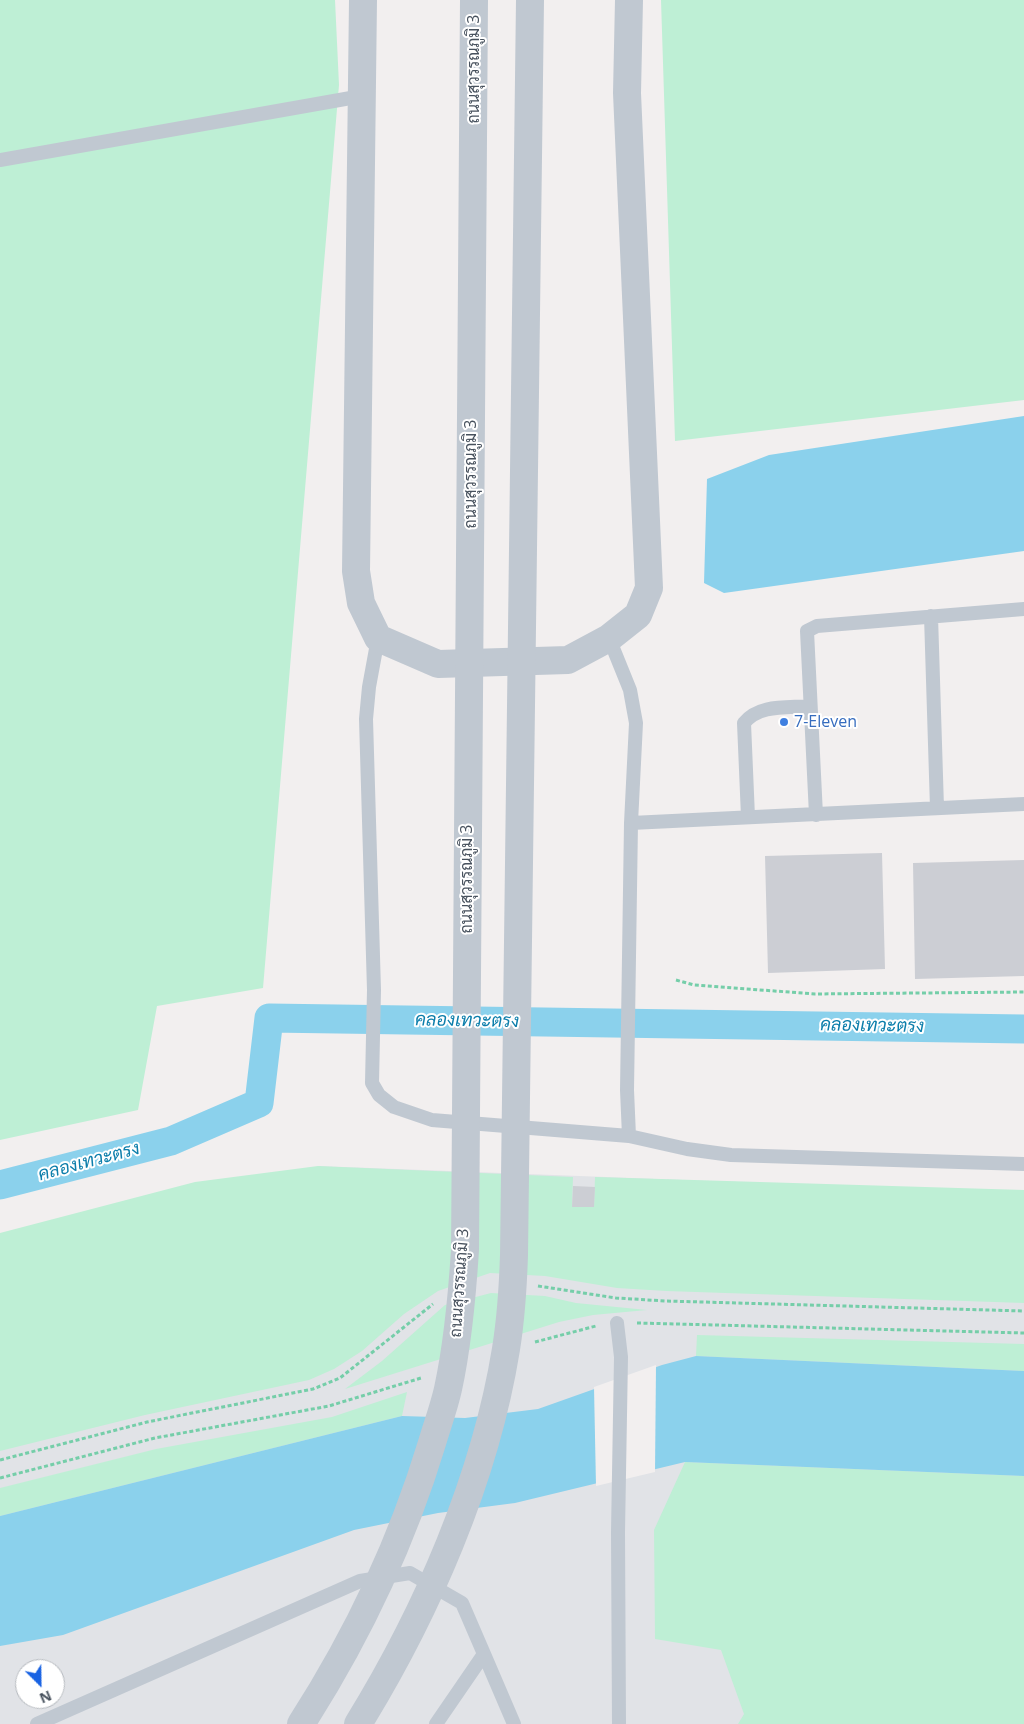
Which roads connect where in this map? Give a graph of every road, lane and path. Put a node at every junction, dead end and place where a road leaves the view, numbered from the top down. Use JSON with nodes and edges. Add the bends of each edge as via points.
{"nodes":[{"id":1,"x":363,"y":0,"type":"edge"},
{"id":2,"x":474,"y":0,"type":"edge"},
{"id":3,"x":530,"y":0,"type":"edge"},
{"id":4,"x":629,"y":0,"type":"edge"},
{"id":5,"x":362,"y":96,"type":"junction"},
{"id":6,"x":0,"y":160,"type":"edge"},
{"id":7,"x":1024,"y":609,"type":"edge"},
{"id":8,"x":931,"y":616,"type":"junction"},
{"id":9,"x":378,"y":638,"type":"junction"},
{"id":10,"x":610,"y":638,"type":"junction"},
{"id":11,"x":810,"y":706,"type":"junction"},
{"id":12,"x":1024,"y":804,"type":"edge"},
{"id":13,"x":937,"y":808,"type":"junction"},
{"id":14,"x":816,"y":815,"type":"junction"},
{"id":15,"x":748,"y":818,"type":"junction"},
{"id":16,"x":631,"y":823,"type":"junction"},
{"id":17,"x":676,"y":980,"type":"dead end"},
{"id":18,"x":1024,"y":992,"type":"edge"},
{"id":19,"x":629,"y":1136,"type":"junction"},
{"id":20,"x":1024,"y":1164,"type":"edge"},
{"id":21,"x":617,"y":1323,"type":"dead end"},
{"id":22,"x":484,"y":1654,"type":"junction"},
{"id":23,"x":37,"y":1724,"type":"edge"},
{"id":24,"x":302,"y":1724,"type":"edge"},
{"id":25,"x":358,"y":1724,"type":"edge"},
{"id":26,"x":436,"y":1724,"type":"edge"},
{"id":27,"x":514,"y":1724,"type":"edge"},
{"id":28,"x":619,"y":1724,"type":"edge"}],
"edges":[{"from":1,"to":5,"type":"street"},
{"from":2,"to":24,"type":"street","name":"ถนนสุวรรณภูมิ 3","bridge":true,"via":[[465,1240],[461,1304],[448,1391],[394,1552],[345,1649]]},
{"from":3,"to":25,"type":"street","bridge":true,"via":[[512,1306],[492,1413],[467,1496],[438,1574]]},
{"from":4,"to":10,"type":"street","via":[[628,93],[649,588],[638,615]]},
{"from":5,"to":6,"type":"lane"},
{"from":5,"to":9,"type":"street","via":[[356,571],[361,603]]},
{"from":7,"to":8,"type":"lane"},
{"from":8,"to":11,"type":"lane","via":[[817,626],[807,631]]},
{"from":8,"to":13,"type":"lane"},
{"from":9,"to":10,"type":"street","via":[[438,664],[568,660]]},
{"from":9,"to":19,"type":"lane","via":[[366,719],[374,990],[372,1083],[379,1095],[394,1107],[432,1120]]},
{"from":10,"to":16,"type":"lane","via":[[630,690],[636,723]]},
{"from":11,"to":14,"type":"lane"},
{"from":11,"to":15,"type":"lane","via":[[763,709],[744,723]]},
{"from":12,"to":13,"type":"lane"},
{"from":13,"to":14,"type":"lane"},
{"from":14,"to":15,"type":"lane"},
{"from":15,"to":16,"type":"lane"},
{"from":16,"to":19,"type":"lane"},
{"from":17,"to":18,"type":"path","via":[[694,985],[815,994]]},
{"from":19,"to":20,"type":"lane","via":[[732,1155]]},
{"from":21,"to":28,"type":"lane","via":[[621,1357]]},
{"from":22,"to":23,"type":"lane","via":[[462,1604],[410,1573],[360,1581]]},
{"from":22,"to":26,"type":"lane"},
{"from":22,"to":27,"type":"lane"}]}
